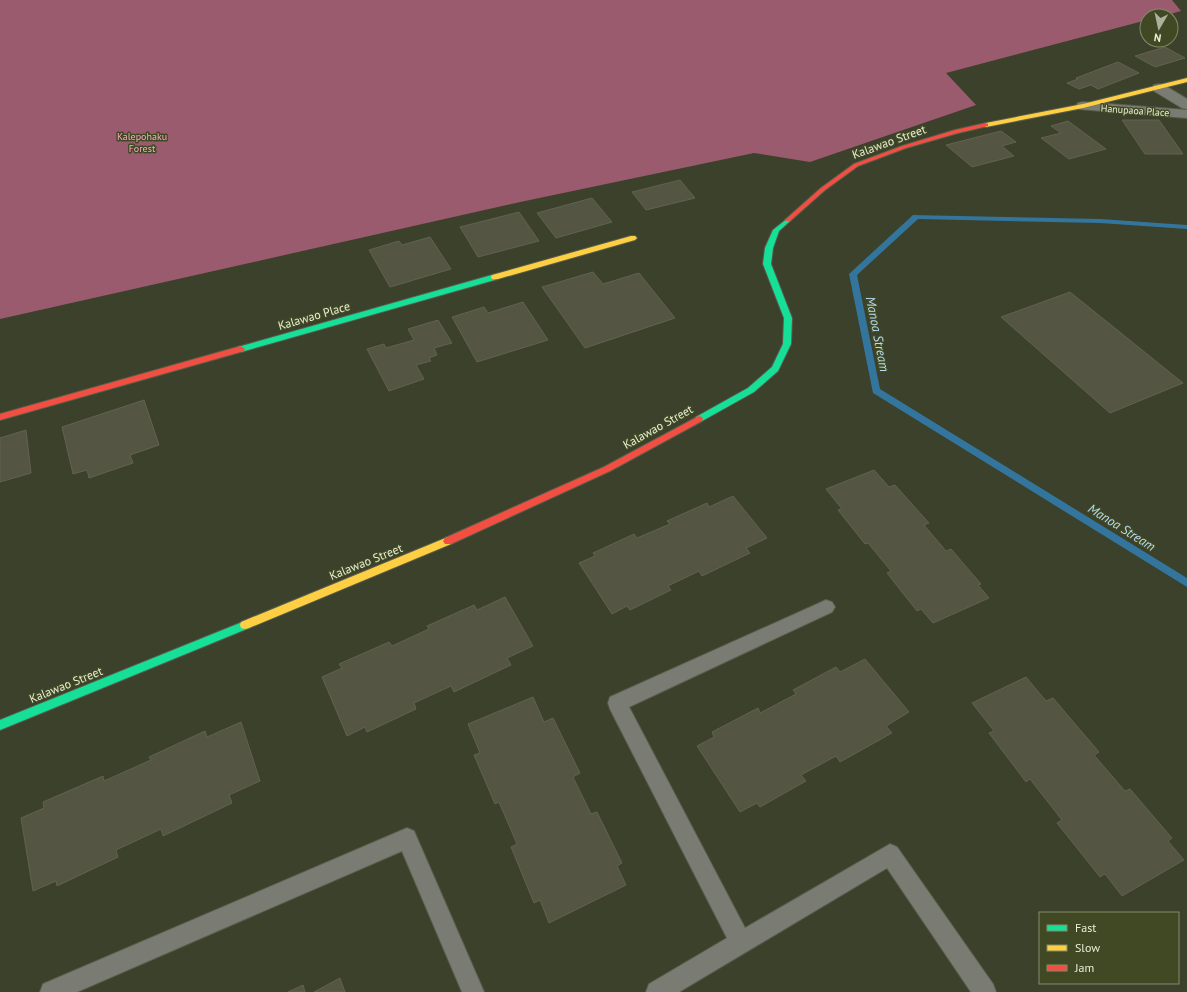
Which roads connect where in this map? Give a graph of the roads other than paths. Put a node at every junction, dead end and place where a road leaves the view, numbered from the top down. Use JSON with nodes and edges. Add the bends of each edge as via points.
{"nodes":[{"id":1,"x":1187,"y":80,"type":"edge"},
{"id":2,"x":1159,"y":88,"type":"junction"},
{"id":3,"x":1187,"y":104,"type":"edge"},
{"id":4,"x":1083,"y":106,"type":"junction"},
{"id":5,"x":1187,"y":114,"type":"edge"},
{"id":6,"x":633,"y":238,"type":"dead end"},
{"id":7,"x":0,"y":417,"type":"edge"},
{"id":8,"x":826,"y":607,"type":"dead end"},
{"id":9,"x":0,"y":725,"type":"edge"},
{"id":10,"x":741,"y":943,"type":"junction"},
{"id":11,"x":51,"y":992,"type":"edge"},
{"id":12,"x":473,"y":992,"type":"edge"},
{"id":13,"x":657,"y":992,"type":"edge"},
{"id":14,"x":985,"y":992,"type":"edge"}],
"edges":[{"from":1,"to":2,"type":"street","name":"Kalawao Street"},
{"from":2,"to":3,"type":"street"},
{"from":2,"to":4,"type":"street","name":"Kalawao Street"},
{"from":4,"to":5,"type":"street","name":"Hanupaoa Place"},
{"from":4,"to":9,"type":"street","name":"Kalawao Street","via":[[957,131],[856,165],[776,230],[767,255],[769,272],[788,318],[787,344],[775,369],[751,390],[607,469],[445,543]]},
{"from":6,"to":7,"type":"street","name":"Kalawao Place"},
{"from":8,"to":10,"type":"lane","via":[[617,703]]},
{"from":10,"to":13,"type":"lane"},
{"from":10,"to":14,"type":"lane","via":[[890,854]]},
{"from":11,"to":12,"type":"lane","via":[[407,838]]}]}
